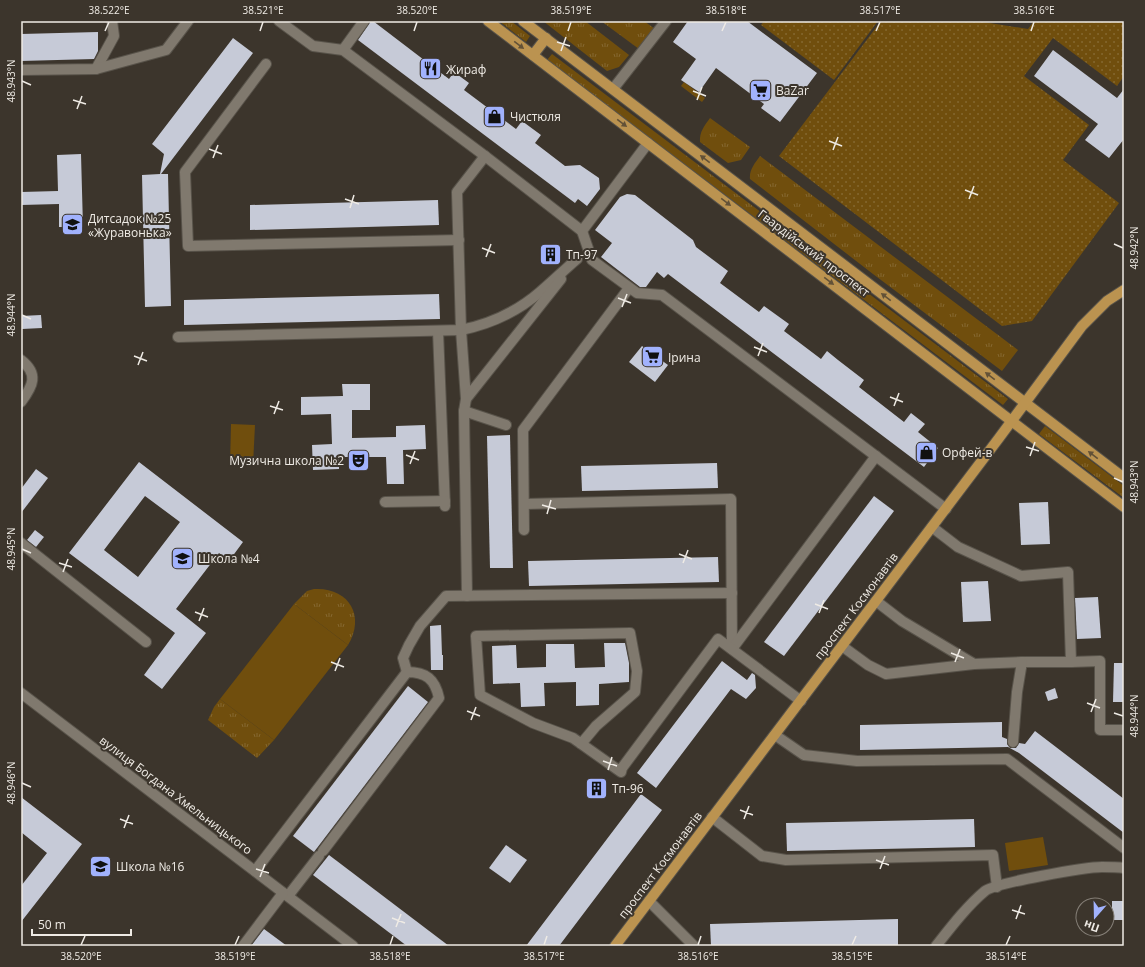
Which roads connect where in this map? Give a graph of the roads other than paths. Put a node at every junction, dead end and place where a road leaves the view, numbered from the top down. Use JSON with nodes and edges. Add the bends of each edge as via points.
{"nodes":[{"id":1,"x":112,"y":21,"type":"edge"},
{"id":2,"x":188,"y":21,"type":"edge"},
{"id":3,"x":280,"y":21,"type":"edge"},
{"id":4,"x":364,"y":21,"type":"edge"},
{"id":5,"x":488,"y":21,"type":"edge"},
{"id":6,"x":524,"y":21,"type":"edge"},
{"id":7,"x":666,"y":21,"type":"edge"},
{"id":8,"x":546,"y":38,"type":"junction"},
{"id":9,"x":343,"y":50,"type":"junction"},
{"id":10,"x":532,"y":55,"type":"junction"},
{"id":11,"x":266,"y":64,"type":"dead end"},
{"id":12,"x":96,"y":69,"type":"junction"},
{"id":13,"x":21,"y":70,"type":"edge"},
{"id":14,"x":613,"y":89,"type":"junction"},
{"id":15,"x":648,"y":143,"type":"junction"},
{"id":16,"x":485,"y":156,"type":"junction"},
{"id":17,"x":582,"y":231,"type":"junction"},
{"id":18,"x":459,"y":240,"type":"junction"},
{"id":19,"x":587,"y":246,"type":"junction"},
{"id":20,"x":577,"y":259,"type":"junction"},
{"id":21,"x":630,"y":288,"type":"junction"},
{"id":22,"x":1124,"y":290,"type":"edge"},
{"id":23,"x":461,"y":330,"type":"junction"},
{"id":24,"x":438,"y":331,"type":"junction"},
{"id":25,"x":178,"y":337,"type":"dead end"},
{"id":26,"x":21,"y":360,"type":"edge"},
{"id":27,"x":466,"y":399,"type":"junction"},
{"id":28,"x":21,"y":402,"type":"edge"},
{"id":29,"x":1025,"y":403,"type":"junction"},
{"id":30,"x":464,"y":411,"type":"junction"},
{"id":31,"x":1012,"y":420,"type":"junction"},
{"id":32,"x":514,"y":428,"type":"junction"},
{"id":33,"x":876,"y":456,"type":"junction"},
{"id":34,"x":1124,"y":478,"type":"edge"},
{"id":35,"x":385,"y":502,"type":"dead end"},
{"id":36,"x":524,"y":504,"type":"junction"},
{"id":37,"x":1124,"y":507,"type":"edge"},
{"id":38,"x":946,"y":509,"type":"junction"},
{"id":39,"x":932,"y":528,"type":"junction"},
{"id":40,"x":524,"y":530,"type":"dead end"},
{"id":41,"x":21,"y":543,"type":"edge"},
{"id":42,"x":732,"y":593,"type":"junction"},
{"id":43,"x":467,"y":596,"type":"junction"},
{"id":44,"x":876,"y":602,"type":"junction"},
{"id":45,"x":146,"y":642,"type":"dead end"},
{"id":46,"x":842,"y":646,"type":"junction"},
{"id":47,"x":732,"y":649,"type":"junction"},
{"id":48,"x":1022,"y":662,"type":"junction"},
{"id":49,"x":1071,"y":662,"type":"junction"},
{"id":50,"x":974,"y":664,"type":"junction"},
{"id":51,"x":407,"y":672,"type":"junction"},
{"id":52,"x":22,"y":697,"type":"edge"},
{"id":53,"x":801,"y":701,"type":"junction"},
{"id":54,"x":1124,"y":730,"type":"edge"},
{"id":55,"x":775,"y":735,"type":"junction"},
{"id":56,"x":581,"y":744,"type":"junction"},
{"id":57,"x":1007,"y":759,"type":"junction"},
{"id":58,"x":712,"y":817,"type":"junction"},
{"id":59,"x":1124,"y":848,"type":"edge"},
{"id":60,"x":1124,"y":868,"type":"edge"},
{"id":61,"x":255,"y":871,"type":"junction"},
{"id":62,"x":997,"y":887,"type":"junction"},
{"id":63,"x":286,"y":895,"type":"junction"},
{"id":64,"x":649,"y":901,"type":"junction"},
{"id":65,"x":243,"y":946,"type":"edge"},
{"id":66,"x":353,"y":946,"type":"edge"},
{"id":67,"x":615,"y":946,"type":"edge"},
{"id":68,"x":694,"y":946,"type":"edge"},
{"id":69,"x":936,"y":946,"type":"edge"}],
"edges":[{"from":1,"to":12,"type":"street","via":[[114,36]]},
{"from":2,"to":12,"type":"street","via":[[166,50]]},
{"from":3,"to":9,"type":"street","via":[[314,46]]},
{"from":4,"to":9,"type":"street"},
{"from":5,"to":10,"type":"main road","name":"Гвардійський проспект","one_way":true},
{"from":6,"to":8,"type":"main road","name":"Гвардійський проспект"},
{"from":7,"to":14,"type":"street"},
{"from":8,"to":10,"type":"main road"},
{"from":8,"to":14,"type":"main road","name":"Гвардійський проспект"},
{"from":9,"to":16,"type":"street"},
{"from":10,"to":15,"type":"main road","name":"Гвардійський проспект","one_way":true},
{"from":11,"to":18,"type":"street","via":[[185,172],[188,246]]},
{"from":12,"to":13,"type":"street"},
{"from":29,"to":14,"type":"main road","name":"Гвардійський проспект","one_way":true},
{"from":15,"to":17,"type":"street"},
{"from":15,"to":31,"type":"main road","name":"Гвардійський проспект","one_way":true},
{"from":16,"to":17,"type":"street"},
{"from":16,"to":18,"type":"street","via":[[457,192]]},
{"from":17,"to":19,"type":"street"},
{"from":18,"to":23,"type":"street"},
{"from":19,"to":20,"type":"street"},
{"from":19,"to":21,"type":"street","via":[[592,260]]},
{"from":20,"to":23,"type":"street","via":[[540,292],[509,314],[481,326]]},
{"from":20,"to":27,"type":"street"},
{"from":21,"to":32,"type":"street"},
{"from":21,"to":33,"type":"street","via":[[637,293],[662,295]]},
{"from":22,"to":29,"type":"main road","name":"проспект Космонавтів","via":[[1107,301],[1082,326]]},
{"from":23,"to":24,"type":"street"},
{"from":23,"to":27,"type":"street"},
{"from":24,"to":25,"type":"street"},
{"from":24,"to":35,"type":"street","via":[[445,504]]},
{"from":26,"to":28,"type":"street","via":[[29,366],[33,379],[28,393]]},
{"from":27,"to":30,"type":"street"},
{"from":29,"to":31,"type":"main road","name":"проспект Космонавтів"},
{"from":34,"to":29,"type":"main road","name":"Гвардійський проспект","one_way":true},
{"from":30,"to":32,"type":"street"},
{"from":30,"to":43,"type":"street"},
{"from":31,"to":37,"type":"main road","name":"Гвардійський проспект"},
{"from":31,"to":38,"type":"main road","name":"проспект Космонавтів"},
{"from":32,"to":36,"type":"street"},
{"from":33,"to":38,"type":"street"},
{"from":33,"to":47,"type":"street"},
{"from":36,"to":40,"type":"street"},
{"from":36,"to":42,"type":"street","via":[[731,500]]},
{"from":38,"to":39,"type":"main road","name":"проспект Космонавтів"},
{"from":39,"to":44,"type":"main road","name":"проспект Космонавтів"},
{"from":39,"to":49,"type":"street","via":[[958,547],[1021,576],[1068,572]]},
{"from":41,"to":45,"type":"street"},
{"from":42,"to":43,"type":"street"},
{"from":42,"to":47,"type":"street"},
{"from":43,"to":51,"type":"street","via":[[446,596],[420,626],[403,658]]},
{"from":44,"to":46,"type":"main road","name":"проспект Космонавтів"},
{"from":44,"to":50,"type":"street","via":[[902,621]]},
{"from":46,"to":50,"type":"street","via":[[868,665],[886,674]]},
{"from":46,"to":53,"type":"main road","name":"проспект Космонавтів"},
{"from":47,"to":53,"type":"street"},
{"from":47,"to":56,"type":"street","via":[[718,639],[621,772]]},
{"from":48,"to":49,"type":"street"},
{"from":48,"to":50,"type":"street"},
{"from":48,"to":57,"type":"street","via":[[1012,745]]},
{"from":49,"to":54,"type":"street","via":[[1100,661],[1100,730]]},
{"from":51,"to":61,"type":"street"},
{"from":51,"to":63,"type":"street","via":[[416,672],[429,678],[437,689],[439,698]]},
{"from":52,"to":61,"type":"street","name":"вулиця Богдана Хмельницького"},
{"from":53,"to":55,"type":"main road","name":"проспект Космонавтів"},
{"from":55,"to":57,"type":"street","via":[[804,755],[857,761]]},
{"from":55,"to":58,"type":"main road","name":"проспект Космонавтів"},
{"from":56,"to":56,"type":"street","via":[[596,726],[635,692],[637,672],[630,633],[476,636],[480,695],[533,723],[573,738]]},
{"from":57,"to":59,"type":"street"},
{"from":58,"to":62,"type":"street","via":[[762,856],[786,860],[993,856]]},
{"from":58,"to":64,"type":"main road","name":"проспект Космонавтів"},
{"from":60,"to":62,"type":"street","via":[[1094,868]]},
{"from":61,"to":63,"type":"street","name":"вулиця Богдана Хмельницького"},
{"from":62,"to":69,"type":"street","via":[[987,890],[954,923]]},
{"from":63,"to":65,"type":"street"},
{"from":63,"to":66,"type":"street","name":"вулиця Богдана Хмельницького"},
{"from":64,"to":67,"type":"main road","name":"проспект Космонавтів"},
{"from":64,"to":68,"type":"street"}]}
